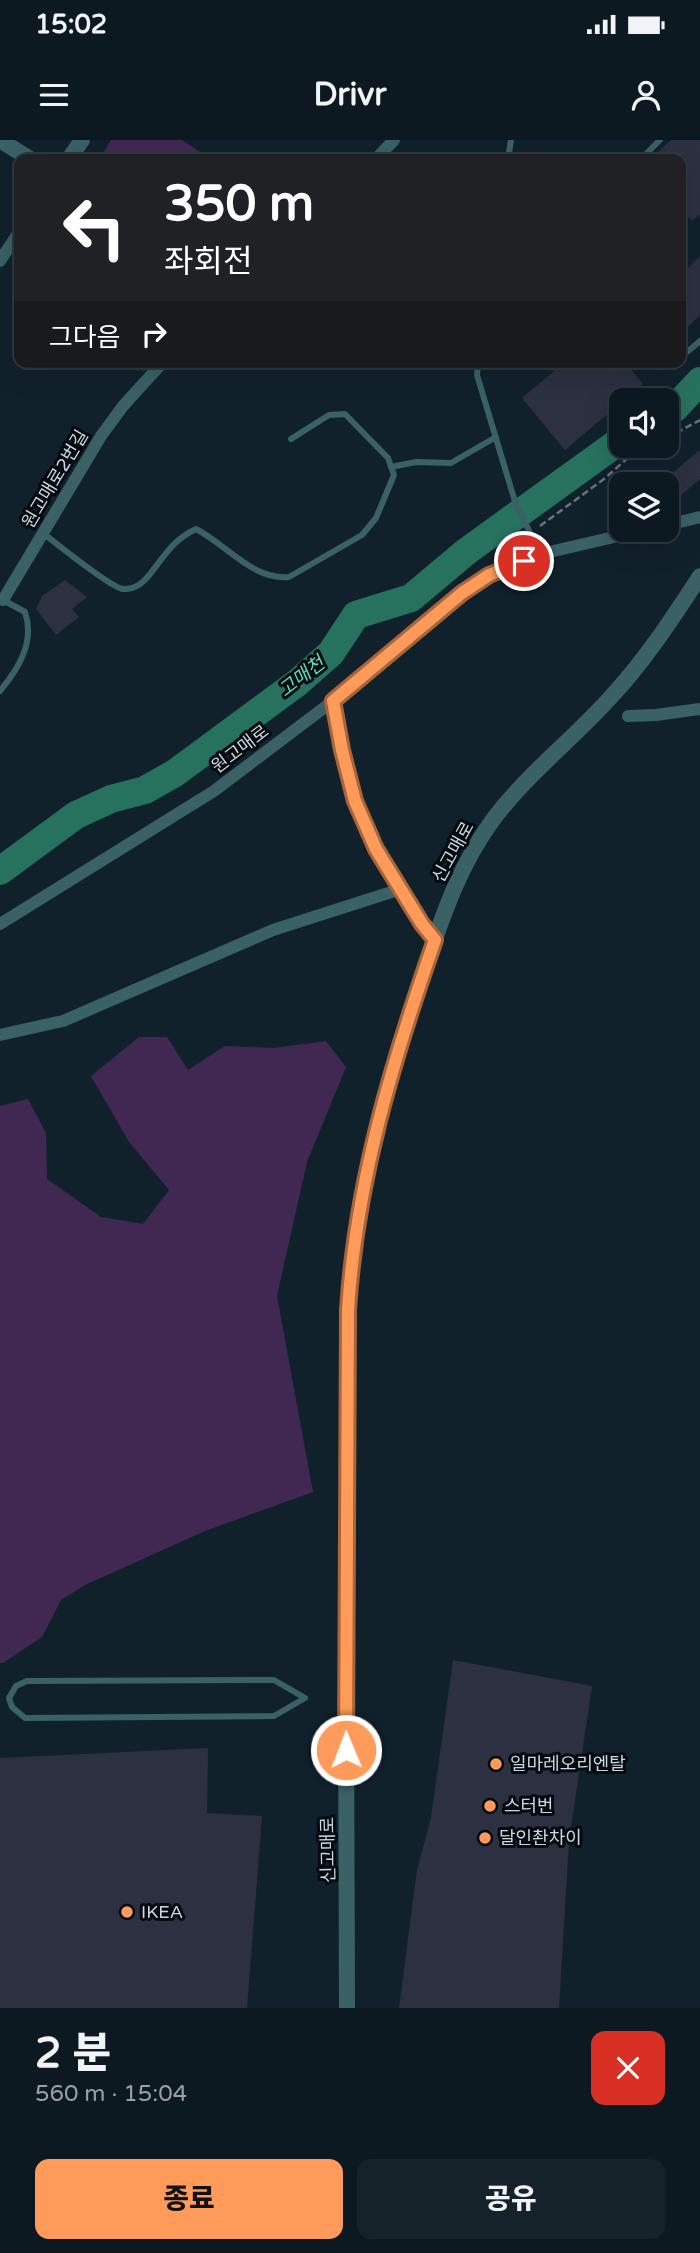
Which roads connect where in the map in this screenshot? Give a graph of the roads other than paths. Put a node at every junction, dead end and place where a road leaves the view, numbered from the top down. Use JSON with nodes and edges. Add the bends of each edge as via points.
{"nodes":[{"id":1,"x":0,"y":140,"type":"edge"},
{"id":2,"x":394,"y":140,"type":"edge"},
{"id":3,"x":660,"y":140,"type":"edge"},
{"id":4,"x":22,"y":154,"type":"edge"},
{"id":5,"x":381,"y":154,"type":"edge"},
{"id":6,"x":646,"y":154,"type":"edge"},
{"id":7,"x":14,"y":240,"type":"edge"},
{"id":8,"x":0,"y":261,"type":"edge"},
{"id":9,"x":700,"y":341,"type":"edge"},
{"id":10,"x":686,"y":353,"type":"edge"},
{"id":11,"x":157,"y":368,"type":"edge"},
{"id":12,"x":478,"y":368,"type":"edge"},
{"id":13,"x":496,"y":437,"type":"junction"},
{"id":14,"x":291,"y":439,"type":"dead end"},
{"id":15,"x":391,"y":467,"type":"junction"},
{"id":16,"x":700,"y":517,"type":"edge"},
{"id":17,"x":679,"y":522,"type":"edge"},
{"id":18,"x":43,"y":533,"type":"junction"},
{"id":19,"x":609,"y":538,"type":"edge"},
{"id":20,"x":541,"y":554,"type":"junction"},
{"id":21,"x":700,"y":576,"type":"edge"},
{"id":22,"x":1,"y":601,"type":"edge"},
{"id":23,"x":0,"y":691,"type":"edge"},
{"id":24,"x":333,"y":701,"type":"junction"},
{"id":25,"x":700,"y":709,"type":"edge"},
{"id":26,"x":628,"y":716,"type":"dead end"},
{"id":27,"x":401,"y":888,"type":"junction"},
{"id":28,"x":0,"y":923,"type":"edge"},
{"id":29,"x":435,"y":940,"type":"junction"},
{"id":30,"x":0,"y":1035,"type":"edge"},
{"id":31,"x":305,"y":1698,"type":"joint"},
{"id":32,"x":347,"y":2008,"type":"edge"}],
"edges":[{"from":1,"to":4,"type":"street"},
{"from":2,"to":5,"type":"street"},
{"from":3,"to":6,"type":"lane"},
{"from":7,"to":8,"type":"street"},
{"from":9,"to":10,"type":"lane"},
{"from":11,"to":18,"type":"street","name":"원고매로2번길","via":[[101,436]]},
{"from":12,"to":13,"type":"lane"},
{"from":13,"to":15,"type":"lane","via":[[452,463]]},
{"from":13,"to":20,"type":"lane","via":[[516,505]]},
{"from":14,"to":15,"type":"lane","via":[[329,415],[345,414],[388,458]]},
{"from":15,"to":18,"type":"lane","via":[[390,486],[376,518],[362,535],[289,577],[264,574],[196,528],[180,537],[134,589],[121,589]]},
{"from":16,"to":17,"type":"street"},
{"from":18,"to":22,"type":"street","name":"원고매로2번길"},
{"from":19,"to":20,"type":"street","name":"원고매로"},
{"from":20,"to":24,"type":"street","name":"원고매로","via":[[489,575],[462,593]]},
{"from":21,"to":29,"type":"street","name":"신고매로","via":[[611,697],[524,782],[490,824],[450,896]]},
{"from":22,"to":23,"type":"lane","name":"원고매로2번길","via":[[25,612],[28,623],[22,660]]},
{"from":24,"to":27,"type":"street","via":[[355,801],[376,849]]},
{"from":24,"to":28,"type":"street","name":"원고매로","via":[[214,791]]},
{"from":25,"to":26,"type":"street"},
{"from":27,"to":29,"type":"street"},
{"from":27,"to":30,"type":"street","via":[[273,930],[63,1021]]},
{"from":29,"to":32,"type":"street","name":"신고매로","via":[[391,1069],[366,1172],[351,1265]]},
{"from":31,"to":31,"type":"lane","via":[[274,1680],[27,1681],[16,1686],[9,1698],[25,1718],[274,1716]]}]}
